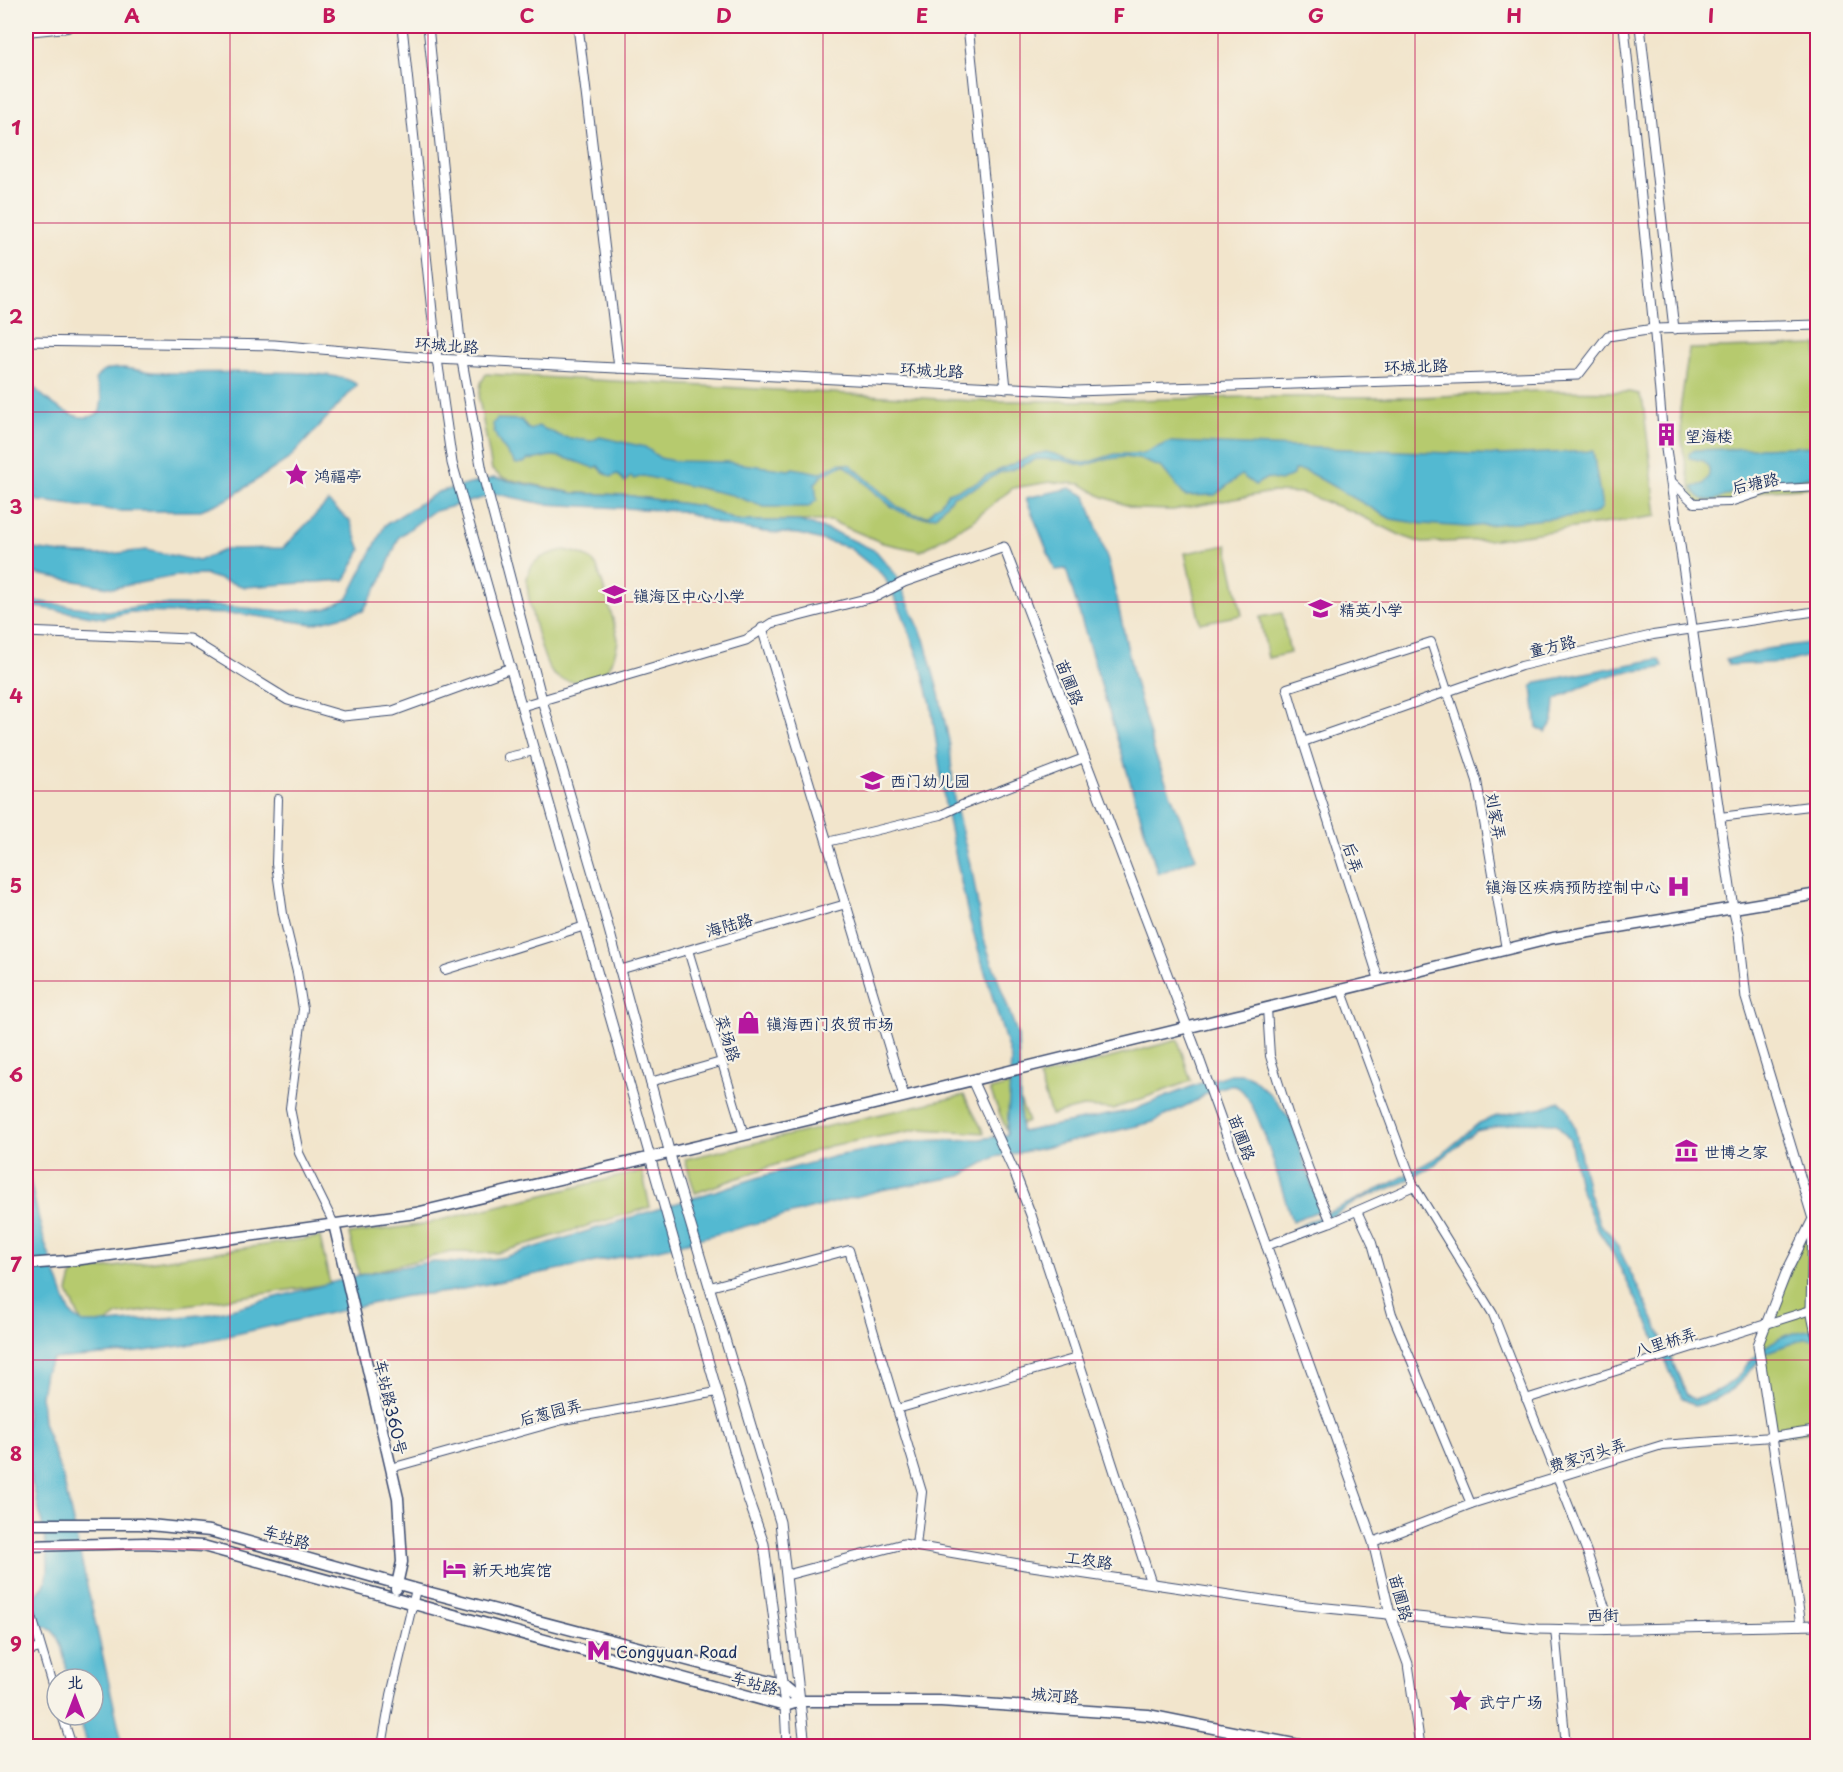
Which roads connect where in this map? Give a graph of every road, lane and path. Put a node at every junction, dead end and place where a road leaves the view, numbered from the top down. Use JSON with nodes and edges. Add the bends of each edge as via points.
{"nodes":[{"id":1,"x":67,"y":26,"type":"edge"},
{"id":2,"x":402,"y":26,"type":"edge"},
{"id":3,"x":428,"y":26,"type":"edge"},
{"id":4,"x":578,"y":26,"type":"edge"},
{"id":5,"x":968,"y":26,"type":"edge"},
{"id":6,"x":1624,"y":26,"type":"edge"},
{"id":7,"x":1640,"y":26,"type":"edge"},
{"id":8,"x":26,"y":30,"type":"edge"},
{"id":9,"x":1818,"y":325,"type":"edge"},
{"id":10,"x":1654,"y":329,"type":"junction"},
{"id":11,"x":1674,"y":329,"type":"junction"},
{"id":12,"x":26,"y":341,"type":"edge"},
{"id":13,"x":437,"y":359,"type":"junction"},
{"id":14,"x":462,"y":361,"type":"junction"},
{"id":15,"x":618,"y":368,"type":"junction"},
{"id":16,"x":1006,"y":388,"type":"junction"},
{"id":17,"x":1662,"y":422,"type":"tunnel mouth"},
{"id":18,"x":1666,"y":449,"type":"tunnel mouth"},
{"id":19,"x":1671,"y":481,"type":"junction"},
{"id":20,"x":1818,"y":487,"type":"edge"},
{"id":21,"x":1818,"y":611,"type":"edge"},
{"id":22,"x":762,"y":628,"type":"junction"},
{"id":23,"x":1693,"y":628,"type":"junction"},
{"id":24,"x":26,"y":632,"type":"edge"},
{"id":25,"x":511,"y":668,"type":"junction"},
{"id":26,"x":1448,"y":691,"type":"junction"},
{"id":27,"x":542,"y":700,"type":"junction"},
{"id":28,"x":522,"y":706,"type":"junction"},
{"id":29,"x":1303,"y":742,"type":"junction"},
{"id":30,"x":534,"y":751,"type":"junction"},
{"id":31,"x":508,"y":757,"type":"dead end"},
{"id":32,"x":1084,"y":758,"type":"junction"},
{"id":33,"x":278,"y":799,"type":"dead end"},
{"id":34,"x":1818,"y":805,"type":"edge"},
{"id":35,"x":1720,"y":817,"type":"junction"},
{"id":36,"x":827,"y":842,"type":"junction"},
{"id":37,"x":1818,"y":894,"type":"edge"},
{"id":38,"x":846,"y":904,"type":"junction"},
{"id":39,"x":1733,"y":908,"type":"junction"},
{"id":40,"x":585,"y":926,"type":"junction"},
{"id":41,"x":1506,"y":949,"type":"junction"},
{"id":42,"x":688,"y":950,"type":"junction"},
{"id":43,"x":445,"y":969,"type":"dead end"},
{"id":44,"x":620,"y":969,"type":"junction"},
{"id":45,"x":1379,"y":980,"type":"junction"},
{"id":46,"x":1341,"y":989,"type":"junction"},
{"id":47,"x":1267,"y":1008,"type":"junction"},
{"id":48,"x":1186,"y":1026,"type":"junction"},
{"id":49,"x":722,"y":1062,"type":"junction"},
{"id":50,"x":972,"y":1080,"type":"junction"},
{"id":51,"x":650,"y":1082,"type":"junction"},
{"id":52,"x":904,"y":1096,"type":"junction"},
{"id":53,"x":744,"y":1135,"type":"junction"},
{"id":54,"x":670,"y":1152,"type":"junction"},
{"id":55,"x":650,"y":1157,"type":"junction"},
{"id":56,"x":1414,"y":1186,"type":"junction"},
{"id":57,"x":1357,"y":1211,"type":"junction"},
{"id":58,"x":1815,"y":1218,"type":"edge"},
{"id":59,"x":1331,"y":1222,"type":"junction"},
{"id":60,"x":334,"y":1224,"type":"junction"},
{"id":61,"x":1266,"y":1246,"type":"junction"},
{"id":62,"x":26,"y":1264,"type":"edge"},
{"id":63,"x":710,"y":1287,"type":"junction"},
{"id":64,"x":1811,"y":1310,"type":"junction"},
{"id":65,"x":1766,"y":1324,"type":"junction"},
{"id":66,"x":1818,"y":1344,"type":"edge"},
{"id":67,"x":1077,"y":1358,"type":"junction"},
{"id":68,"x":717,"y":1392,"type":"junction"},
{"id":69,"x":1526,"y":1399,"type":"junction"},
{"id":70,"x":897,"y":1409,"type":"junction"},
{"id":71,"x":1818,"y":1430,"type":"edge"},
{"id":72,"x":1772,"y":1437,"type":"junction"},
{"id":73,"x":391,"y":1468,"type":"junction"},
{"id":74,"x":1557,"y":1477,"type":"junction"},
{"id":75,"x":1471,"y":1504,"type":"junction"},
{"id":76,"x":26,"y":1524,"type":"edge"},
{"id":77,"x":1373,"y":1542,"type":"junction"},
{"id":78,"x":26,"y":1546,"type":"edge"},
{"id":79,"x":916,"y":1546,"type":"junction"},
{"id":80,"x":787,"y":1575,"type":"junction"},
{"id":81,"x":398,"y":1583,"type":"junction"},
{"id":82,"x":1151,"y":1583,"type":"junction"},
{"id":83,"x":416,"y":1589,"type":"junction"},
{"id":84,"x":26,"y":1597,"type":"edge"},
{"id":85,"x":393,"y":1598,"type":"junction"},
{"id":86,"x":412,"y":1604,"type":"junction"},
{"id":87,"x":1390,"y":1614,"type":"junction"},
{"id":88,"x":1801,"y":1625,"type":"junction"},
{"id":89,"x":1818,"y":1625,"type":"edge"},
{"id":90,"x":1554,"y":1629,"type":"junction"},
{"id":91,"x":1612,"y":1629,"type":"junction"},
{"id":92,"x":40,"y":1648,"type":"junction"},
{"id":93,"x":26,"y":1652,"type":"edge"},
{"id":94,"x":46,"y":1667,"type":"edge"},
{"id":95,"x":782,"y":1685,"type":"junction"},
{"id":96,"x":801,"y":1701,"type":"junction"},
{"id":97,"x":785,"y":1706,"type":"junction"},
{"id":98,"x":66,"y":1727,"type":"edge"},
{"id":99,"x":72,"y":1746,"type":"edge"},
{"id":100,"x":382,"y":1746,"type":"edge"},
{"id":101,"x":787,"y":1746,"type":"edge"},
{"id":102,"x":806,"y":1746,"type":"edge"},
{"id":103,"x":1304,"y":1746,"type":"edge"},
{"id":104,"x":1420,"y":1746,"type":"edge"},
{"id":105,"x":1566,"y":1746,"type":"edge"}],
"edges":[{"from":1,"to":8,"type":"main road"},
{"from":2,"to":13,"type":"street"},
{"from":3,"to":14,"type":"street"},
{"from":4,"to":15,"type":"street"},
{"from":5,"to":16,"type":"street"},
{"from":6,"to":10,"type":"street"},
{"from":7,"to":11,"type":"street"},
{"from":9,"to":11,"type":"street","name":"环城北路"},
{"from":10,"to":11,"type":"street","name":"环城北路"},
{"from":10,"to":16,"type":"street","name":"环城北路","via":[[1608,336],[1578,375],[1075,391]]},
{"from":10,"to":17,"type":"street"},
{"from":12,"to":13,"type":"street","name":"环城北路","via":[[274,345]]},
{"from":13,"to":14,"type":"street","name":"环城北路"},
{"from":13,"to":25,"type":"street","via":[[452,463]]},
{"from":14,"to":15,"type":"street","name":"环城北路"},
{"from":14,"to":27,"type":"street","via":[[482,471]]},
{"from":15,"to":16,"type":"street","name":"环城北路"},
{"from":18,"to":19,"type":"street"},
{"from":19,"to":20,"type":"street","name":"后塘路","via":[[1694,503],[1730,502],[1767,490]]},
{"from":19,"to":23,"type":"street"},
{"from":21,"to":23,"type":"street","name":"童方路"},
{"from":22,"to":27,"type":"street","via":[[746,640]]},
{"from":22,"to":32,"type":"street","name":"苗圃路","via":[[877,596],[904,582],[1004,547]]},
{"from":22,"to":36,"type":"street"},
{"from":23,"to":26,"type":"street","name":"童方路","via":[[1521,666]]},
{"from":23,"to":35,"type":"street"},
{"from":24,"to":25,"type":"street","via":[[189,639],[288,700],[343,716],[393,711]]},
{"from":25,"to":28,"type":"street"},
{"from":26,"to":29,"type":"street","name":"童方路"},
{"from":26,"to":29,"type":"street","name":"刘家弄","via":[[1431,642],[1287,688]]},
{"from":26,"to":41,"type":"street","name":"刘家弄","via":[[1478,781]]},
{"from":27,"to":28,"type":"street"},
{"from":27,"to":44,"type":"street"},
{"from":28,"to":30,"type":"street"},
{"from":29,"to":45,"type":"street","name":"后弄"},
{"from":30,"to":31,"type":"street"},
{"from":30,"to":40,"type":"street"},
{"from":32,"to":36,"type":"street","via":[[941,815]]},
{"from":32,"to":48,"type":"street","name":"苗圃路"},
{"from":33,"to":60,"type":"street","via":[[276,864],[303,1009],[290,1108],[298,1153]]},
{"from":34,"to":35,"type":"street"},
{"from":35,"to":39,"type":"street"},
{"from":36,"to":38,"type":"street"},
{"from":37,"to":39,"type":"main road"},
{"from":38,"to":42,"type":"street","name":"海陆路"},
{"from":38,"to":52,"type":"street"},
{"from":39,"to":41,"type":"main road"},
{"from":39,"to":58,"type":"street","via":[[1746,998]]},
{"from":40,"to":43,"type":"street"},
{"from":40,"to":55,"type":"street"},
{"from":41,"to":45,"type":"main road"},
{"from":42,"to":44,"type":"street","name":"海陆路"},
{"from":42,"to":49,"type":"street","name":"菜场路"},
{"from":44,"to":51,"type":"street"},
{"from":45,"to":46,"type":"main road"},
{"from":46,"to":47,"type":"main road"},
{"from":46,"to":56,"type":"street"},
{"from":47,"to":48,"type":"main road"},
{"from":47,"to":59,"type":"street","via":[[1270,1056]]},
{"from":48,"to":50,"type":"main road"},
{"from":48,"to":61,"type":"street","name":"苗圃路"},
{"from":49,"to":51,"type":"street"},
{"from":49,"to":53,"type":"street","name":"菜场路"},
{"from":50,"to":52,"type":"main road"},
{"from":50,"to":67,"type":"street","via":[[1030,1215]]},
{"from":51,"to":54,"type":"street"},
{"from":52,"to":53,"type":"main road"},
{"from":53,"to":54,"type":"main road"},
{"from":54,"to":55,"type":"main road"},
{"from":54,"to":63,"type":"street"},
{"from":55,"to":60,"type":"main road","via":[[417,1213]]},
{"from":55,"to":68,"type":"street"},
{"from":56,"to":57,"type":"street"},
{"from":56,"to":69,"type":"street","via":[[1493,1314]]},
{"from":57,"to":59,"type":"street"},
{"from":57,"to":75,"type":"street","via":[[1392,1314]]},
{"from":58,"to":64,"type":"street"},
{"from":58,"to":65,"type":"street","via":[[1786,1273]]},
{"from":59,"to":61,"type":"street"},
{"from":60,"to":62,"type":"main road","via":[[67,1262]]},
{"from":60,"to":73,"type":"main road","name":"车站路360号"},
{"from":61,"to":77,"type":"street","name":"苗圃路"},
{"from":63,"to":70,"type":"street","via":[[849,1250]]},
{"from":63,"to":80,"type":"street","via":[[780,1522]]},
{"from":64,"to":65,"type":"street","name":"八里桥弄"},
{"from":64,"to":66,"type":"street"},
{"from":65,"to":69,"type":"street","name":"八里桥弄"},
{"from":65,"to":72,"type":"street","via":[[1758,1345]]},
{"from":67,"to":70,"type":"street"},
{"from":67,"to":82,"type":"street"},
{"from":68,"to":73,"type":"street","name":"后葱园弄","via":[[563,1420]]},
{"from":68,"to":95,"type":"street","via":[[764,1544]]},
{"from":69,"to":74,"type":"street"},
{"from":70,"to":79,"type":"street","via":[[922,1492]]},
{"from":71,"to":72,"type":"street","name":"费家河头弄"},
{"from":72,"to":74,"type":"street","name":"费家河头弄","via":[[1662,1445]]},
{"from":72,"to":88,"type":"street"},
{"from":73,"to":81,"type":"main road","name":"车站路360号","via":[[398,1498],[402,1562]]},
{"from":74,"to":75,"type":"street","name":"费家河头弄"},
{"from":74,"to":91,"type":"street"},
{"from":75,"to":77,"type":"street","name":"费家河头弄"},
{"from":76,"to":81,"type":"main road","name":"车站路","via":[[140,1524],[210,1531]]},
{"from":77,"to":87,"type":"street","name":"苗圃路"},
{"from":78,"to":85,"type":"main road","name":"车站路","via":[[203,1546]]},
{"from":79,"to":80,"type":"street","name":"工农路","via":[[903,1544]]},
{"from":79,"to":82,"type":"street","name":"工农路"},
{"from":80,"to":96,"type":"street"},
{"from":81,"to":83,"type":"main road","name":"车站路"},
{"from":81,"to":85,"type":"main road","name":"车站路360号"},
{"from":82,"to":87,"type":"street","name":"工农路","via":[[1297,1605]]},
{"from":83,"to":86,"type":"street"},
{"from":83,"to":95,"type":"main road","name":"车站路"},
{"from":84,"to":92,"type":"street"},
{"from":85,"to":86,"type":"main road","name":"车站路"},
{"from":86,"to":97,"type":"main road","name":"车站路"},
{"from":86,"to":100,"type":"street"},
{"from":87,"to":90,"type":"street","name":"西街"},
{"from":87,"to":104,"type":"street","name":"苗圃路","via":[[1408,1664]]},
{"from":88,"to":89,"type":"street","name":"西街"},
{"from":88,"to":91,"type":"street","name":"西街"},
{"from":90,"to":91,"type":"street","name":"西街"},
{"from":90,"to":105,"type":"street"},
{"from":92,"to":93,"type":"street"},
{"from":92,"to":94,"type":"street"},
{"from":95,"to":96,"type":"main road","name":"车站路"},
{"from":95,"to":97,"type":"street"},
{"from":96,"to":97,"type":"main road","name":"车站路"},
{"from":96,"to":102,"type":"street"},
{"from":96,"to":103,"type":"main road","name":"城河路","via":[[941,1701],[1148,1715]]},
{"from":97,"to":101,"type":"street"},
{"from":98,"to":99,"type":"street"}]}
